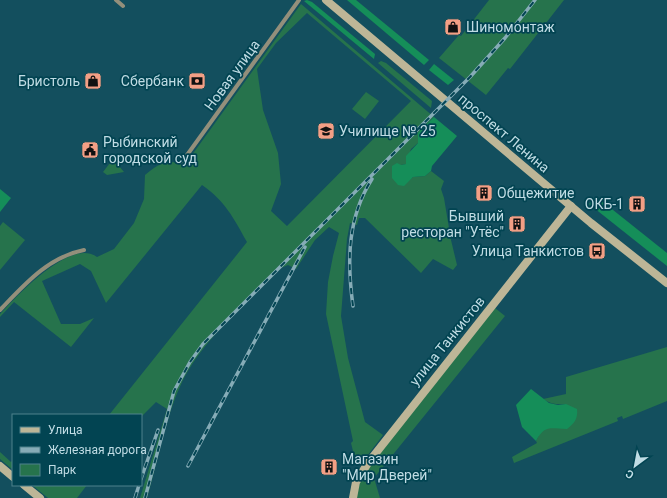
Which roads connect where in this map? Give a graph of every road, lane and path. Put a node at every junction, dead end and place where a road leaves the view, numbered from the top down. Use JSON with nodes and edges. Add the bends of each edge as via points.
{"nodes":[{"id":1,"x":116,"y":0,"type":"edge"},
{"id":2,"x":299,"y":0,"type":"edge"},
{"id":3,"x":326,"y":0,"type":"edge"},
{"id":4,"x":123,"y":6,"type":"dead end"},
{"id":5,"x":182,"y":162,"type":"dead end"},
{"id":6,"x":571,"y":206,"type":"junction"},
{"id":7,"x":84,"y":250,"type":"dead end"},
{"id":8,"x":667,"y":283,"type":"edge"},
{"id":9,"x":0,"y":310,"type":"edge"},
{"id":10,"x":0,"y":466,"type":"edge"},
{"id":11,"x":12,"y":476,"type":"edge"},
{"id":12,"x":25,"y":486,"type":"edge"},
{"id":13,"x":40,"y":498,"type":"edge"},
{"id":14,"x":353,"y":498,"type":"edge"}],
"edges":[{"from":1,"to":4,"type":"street"},
{"from":2,"to":5,"type":"street","name":"Новая улица"},
{"from":3,"to":6,"type":"main road","name":"проспект Ленина"},
{"from":6,"to":8,"type":"main road","name":"проспект Ленина"},
{"from":6,"to":14,"type":"main road","name":"улица Танкистов","via":[[368,462],[356,482]]},
{"from":7,"to":9,"type":"street","via":[[70,253],[52,262],[34,275]]},
{"from":10,"to":11,"type":"main road"},
{"from":12,"to":13,"type":"main road"}]}
